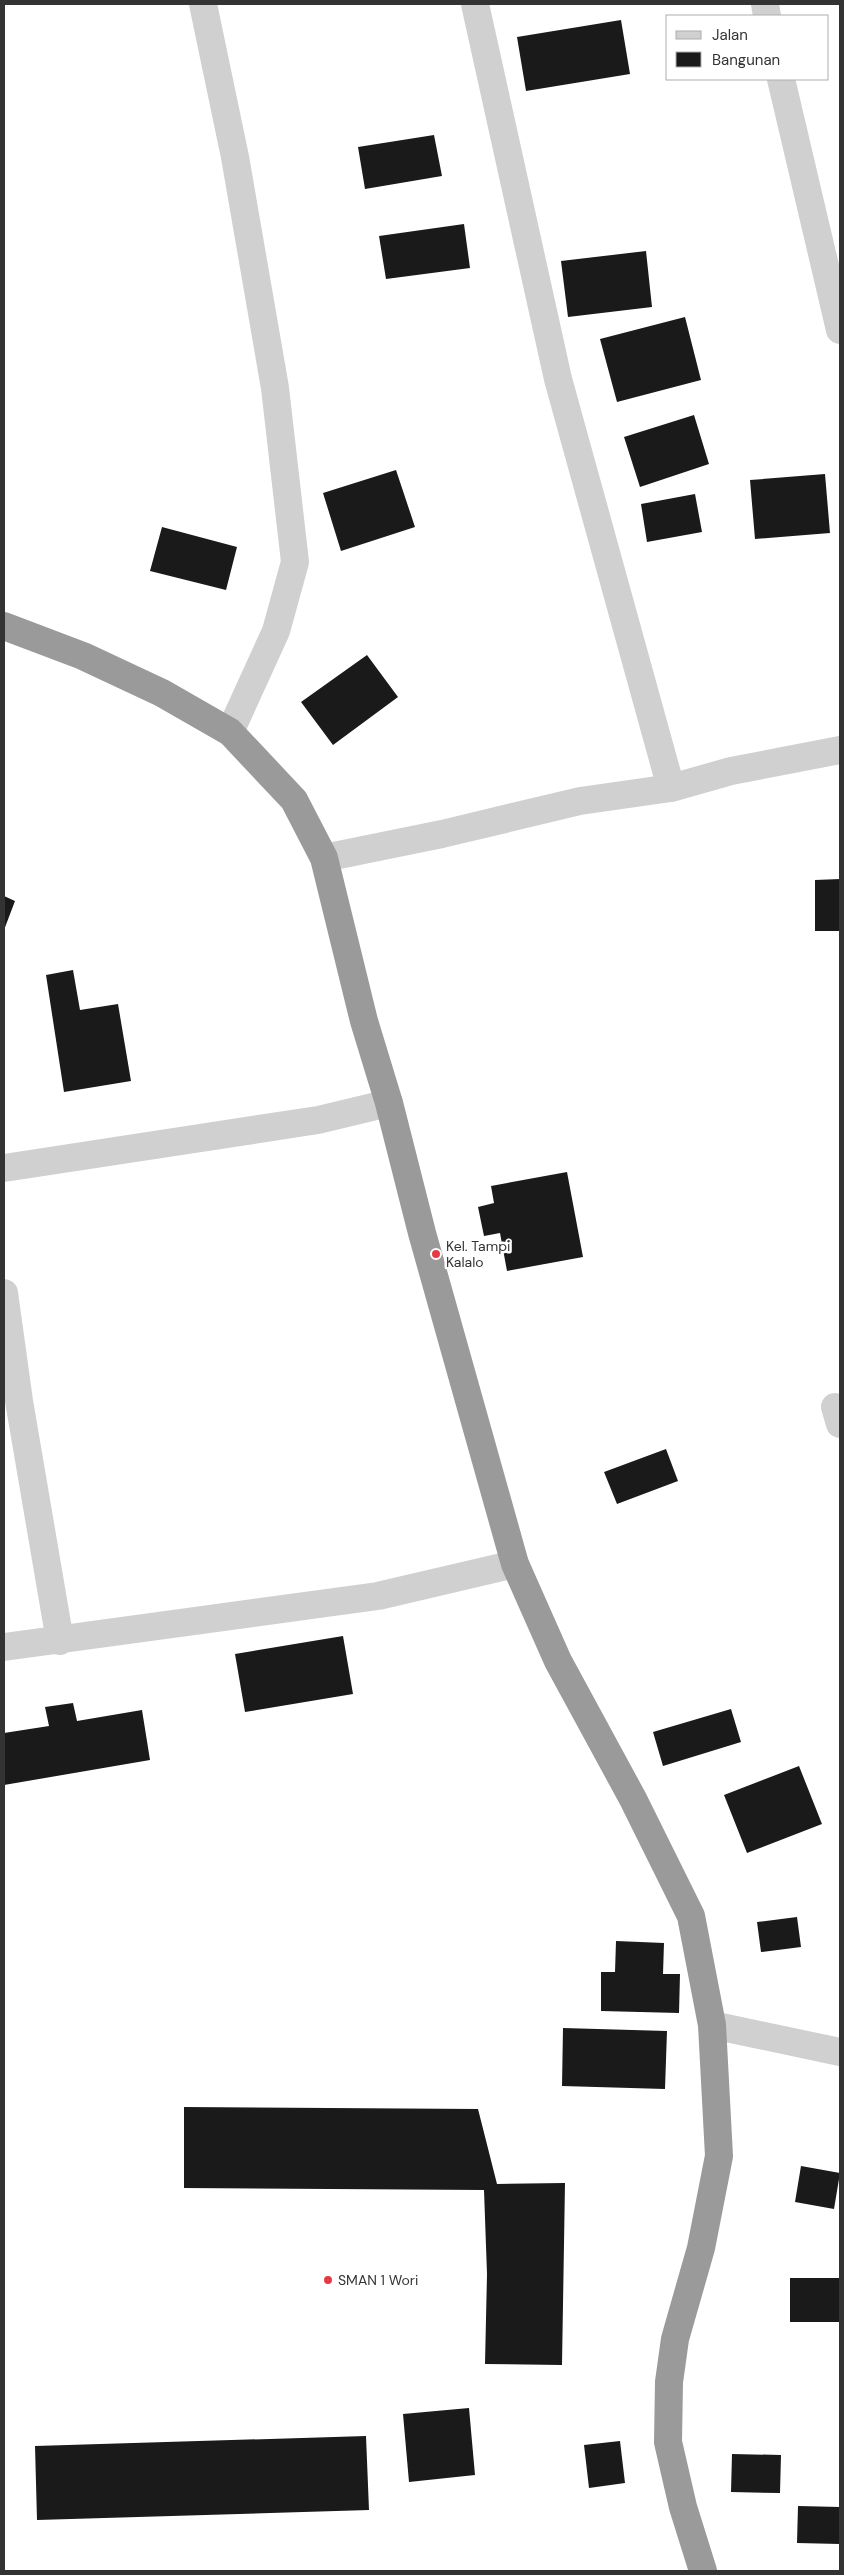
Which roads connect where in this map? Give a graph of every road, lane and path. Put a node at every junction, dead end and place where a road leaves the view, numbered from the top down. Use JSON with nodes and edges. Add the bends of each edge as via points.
{"nodes":[{"id":1,"x":203,"y":4,"type":"edge"},
{"id":2,"x":475,"y":4,"type":"edge"},
{"id":3,"x":781,"y":80,"type":"edge"},
{"id":4,"x":840,"y":330,"type":"edge"},
{"id":5,"x":4,"y":626,"type":"edge"},
{"id":6,"x":230,"y":732,"type":"junction"},
{"id":7,"x":840,"y":750,"type":"edge"},
{"id":8,"x":671,"y":788,"type":"junction"},
{"id":9,"x":324,"y":858,"type":"junction"},
{"id":10,"x":389,"y":1103,"type":"junction"},
{"id":11,"x":4,"y":1168,"type":"edge"},
{"id":12,"x":4,"y":1293,"type":"edge"},
{"id":13,"x":515,"y":1564,"type":"junction"},
{"id":14,"x":60,"y":1641,"type":"junction"},
{"id":15,"x":4,"y":1647,"type":"edge"},
{"id":16,"x":712,"y":2025,"type":"junction"},
{"id":17,"x":840,"y":2052,"type":"edge"},
{"id":18,"x":703,"y":2571,"type":"edge"}],
"edges":[{"from":1,"to":6,"type":"street","via":[[235,157],[275,388],[295,562],[276,632]]},
{"from":2,"to":8,"type":"street","via":[[558,379]]},
{"from":3,"to":4,"type":"street"},
{"from":5,"to":6,"type":"highway","via":[[83,656],[162,693]]},
{"from":6,"to":9,"type":"highway","via":[[294,800]]},
{"from":7,"to":8,"type":"street","via":[[731,771]]},
{"from":8,"to":9,"type":"street","via":[[580,801]]},
{"from":9,"to":10,"type":"highway","via":[[364,1021]]},
{"from":10,"to":11,"type":"street","via":[[318,1120]]},
{"from":10,"to":13,"type":"highway"},
{"from":12,"to":14,"type":"street"},
{"from":13,"to":14,"type":"street","via":[[378,1596]]},
{"from":13,"to":16,"type":"highway","via":[[558,1662],[633,1799],[691,1916]]},
{"from":14,"to":15,"type":"street"},
{"from":16,"to":17,"type":"street"},
{"from":16,"to":18,"type":"highway","via":[[719,2156],[701,2248],[675,2339],[669,2382],[668,2442],[683,2507]]}]}
